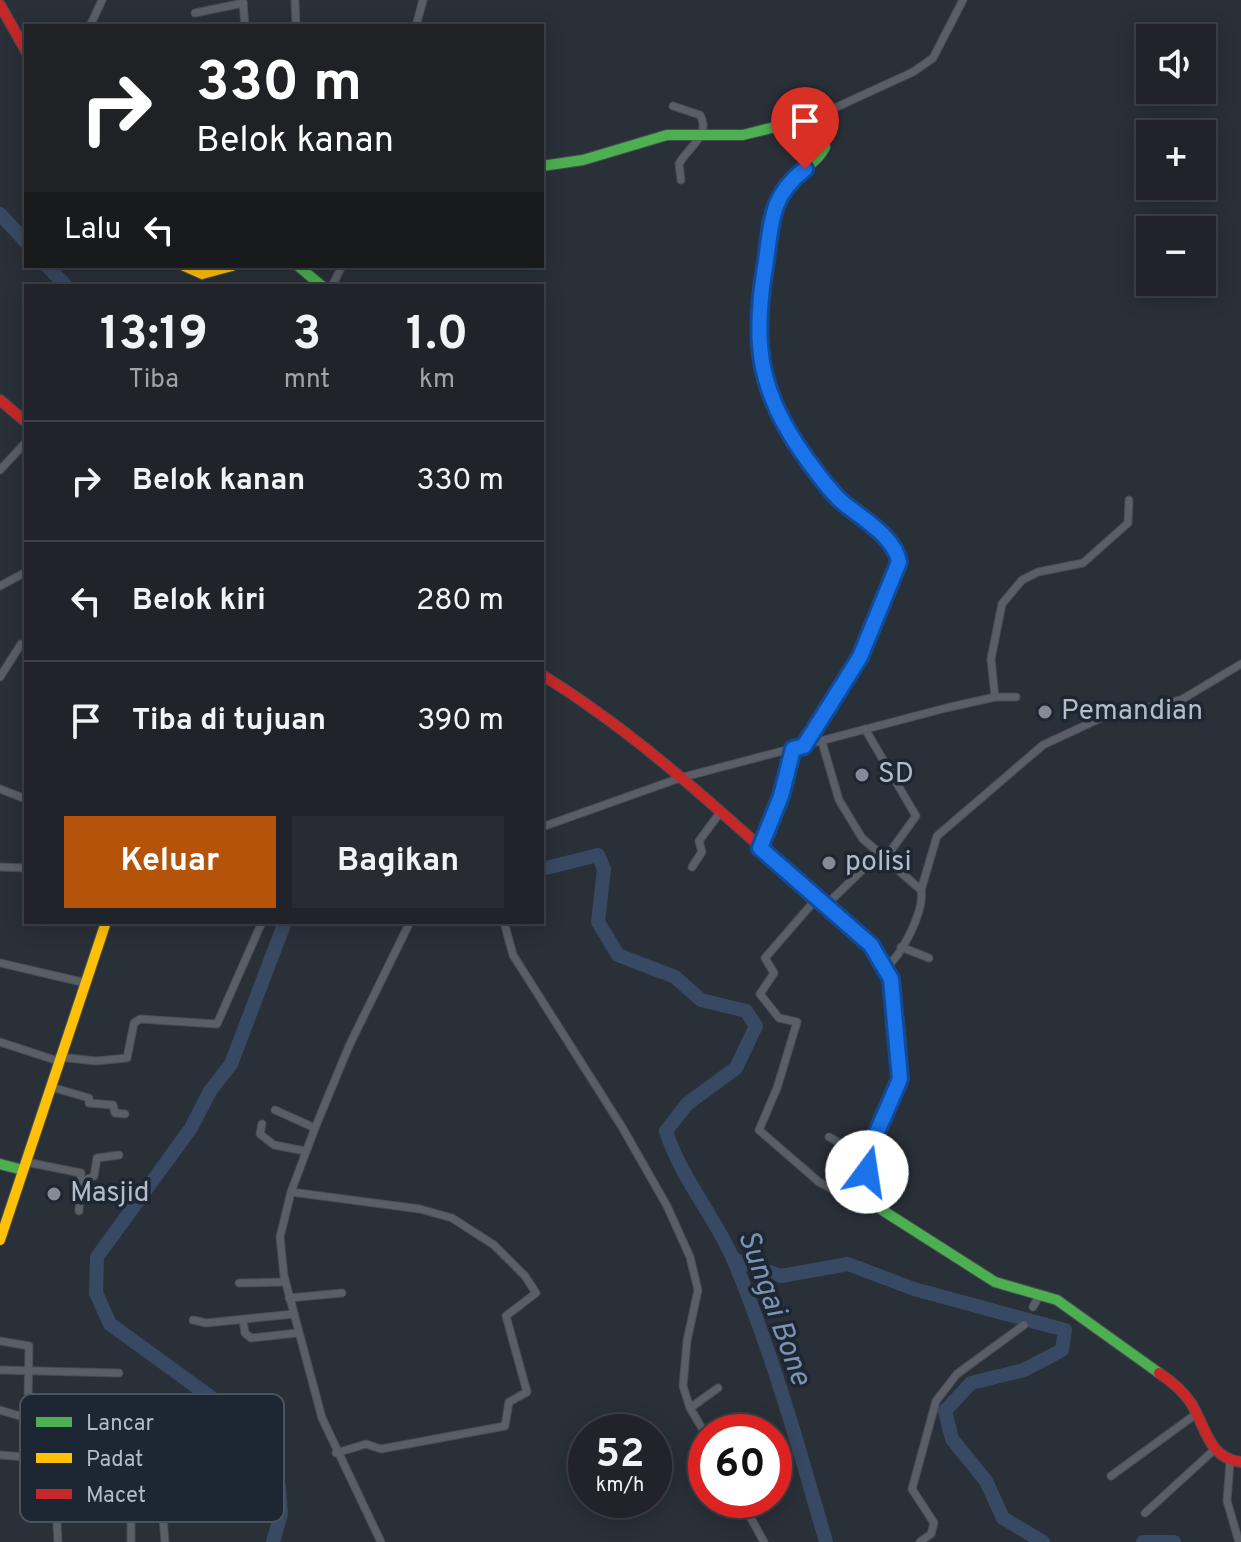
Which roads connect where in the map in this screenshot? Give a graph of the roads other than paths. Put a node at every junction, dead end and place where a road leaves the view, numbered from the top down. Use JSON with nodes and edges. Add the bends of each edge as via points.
{"nodes":[{"id":1,"x":102,"y":0,"type":"edge"},
{"id":2,"x":207,"y":0,"type":"edge"},
{"id":3,"x":423,"y":0,"type":"edge"},
{"id":4,"x":963,"y":0,"type":"edge"},
{"id":5,"x":295,"y":1,"type":"edge"},
{"id":6,"x":243,"y":2,"type":"edge"},
{"id":7,"x":0,"y":5,"type":"edge"},
{"id":8,"x":209,"y":11,"type":"junction"},
{"id":9,"x":195,"y":13,"type":"dead end"},
{"id":10,"x":91,"y":24,"type":"edge"},
{"id":11,"x":245,"y":24,"type":"edge"},
{"id":12,"x":296,"y":24,"type":"edge"},
{"id":13,"x":417,"y":24,"type":"edge"},
{"id":14,"x":24,"y":47,"type":"edge"},
{"id":15,"x":673,"y":106,"type":"dead end"},
{"id":16,"x":815,"y":117,"type":"junction"},
{"id":17,"x":702,"y":134,"type":"junction"},
{"id":18,"x":544,"y":166,"type":"edge"},
{"id":19,"x":681,"y":180,"type":"dead end"},
{"id":20,"x":187,"y":268,"type":"edge"},
{"id":21,"x":227,"y":268,"type":"edge"},
{"id":22,"x":300,"y":268,"type":"edge"},
{"id":23,"x":320,"y":284,"type":"edge"},
{"id":24,"x":0,"y":400,"type":"edge"},
{"id":25,"x":24,"y":420,"type":"edge"},
{"id":26,"x":24,"y":444,"type":"edge"},
{"id":27,"x":0,"y":470,"type":"edge"},
{"id":28,"x":1129,"y":500,"type":"dead end"},
{"id":29,"x":24,"y":573,"type":"edge"},
{"id":30,"x":0,"y":586,"type":"edge"},
{"id":31,"x":24,"y":645,"type":"edge"},
{"id":32,"x":1241,"y":664,"type":"edge"},
{"id":33,"x":544,"y":676,"type":"edge"},
{"id":34,"x":0,"y":677,"type":"edge"},
{"id":35,"x":995,"y":697,"type":"junction"},
{"id":36,"x":1016,"y":697,"type":"dead end"},
{"id":37,"x":865,"y":729,"type":"junction"},
{"id":38,"x":822,"y":742,"type":"junction"},
{"id":39,"x":798,"y":748,"type":"junction"},
{"id":40,"x":680,"y":778,"type":"junction"},
{"id":41,"x":0,"y":789,"type":"edge"},
{"id":42,"x":24,"y":798,"type":"edge"},
{"id":43,"x":719,"y":814,"type":"junction"},
{"id":44,"x":544,"y":826,"type":"edge"},
{"id":45,"x":760,"y":848,"type":"junction"},
{"id":46,"x":881,"y":857,"type":"junction"},
{"id":47,"x":0,"y":867,"type":"edge"},
{"id":48,"x":692,"y":867,"type":"dead end"},
{"id":49,"x":24,"y":868,"type":"edge"},
{"id":50,"x":921,"y":890,"type":"junction"},
{"id":51,"x":821,"y":902,"type":"junction"},
{"id":52,"x":105,"y":924,"type":"edge"},
{"id":53,"x":261,"y":924,"type":"edge"},
{"id":54,"x":409,"y":924,"type":"edge"},
{"id":55,"x":505,"y":924,"type":"edge"},
{"id":56,"x":901,"y":947,"type":"junction"},
{"id":57,"x":929,"y":958,"type":"dead end"},
{"id":58,"x":0,"y":963,"type":"edge"},
{"id":59,"x":886,"y":967,"type":"junction"},
{"id":60,"x":86,"y":983,"type":"junction"},
{"id":61,"x":0,"y":1042,"type":"edge"},
{"id":62,"x":58,"y":1059,"type":"junction"},
{"id":63,"x":51,"y":1087,"type":"junction"},
{"id":64,"x":275,"y":1110,"type":"dead end"},
{"id":65,"x":125,"y":1114,"type":"dead end"},
{"id":66,"x":262,"y":1124,"type":"dead end"},
{"id":67,"x":315,"y":1128,"type":"junction"},
{"id":68,"x":829,"y":1137,"type":"dead end"},
{"id":69,"x":305,"y":1151,"type":"junction"},
{"id":70,"x":119,"y":1155,"type":"dead end"},
{"id":71,"x":868,"y":1158,"type":"junction"},
{"id":72,"x":0,"y":1164,"type":"edge"},
{"id":73,"x":25,"y":1166,"type":"junction"},
{"id":74,"x":81,"y":1182,"type":"junction"},
{"id":75,"x":291,"y":1192,"type":"junction"},
{"id":76,"x":869,"y":1192,"type":"junction"},
{"id":77,"x":79,"y":1211,"type":"dead end"},
{"id":78,"x":0,"y":1240,"type":"edge"},
{"id":79,"x":285,"y":1282,"type":"junction"},
{"id":80,"x":239,"y":1283,"type":"dead end"},
{"id":81,"x":342,"y":1293,"type":"dead end"},
{"id":82,"x":1040,"y":1294,"type":"junction"},
{"id":83,"x":289,"y":1298,"type":"junction"},
{"id":84,"x":1033,"y":1307,"type":"dead end"},
{"id":85,"x":294,"y":1314,"type":"junction"},
{"id":86,"x":193,"y":1320,"type":"dead end"},
{"id":87,"x":243,"y":1320,"type":"junction"},
{"id":88,"x":1024,"y":1325,"type":"dead end"},
{"id":89,"x":297,"y":1333,"type":"junction"},
{"id":90,"x":0,"y":1341,"type":"edge"},
{"id":91,"x":0,"y":1370,"type":"edge"},
{"id":92,"x":29,"y":1372,"type":"junction"},
{"id":93,"x":119,"y":1373,"type":"dead end"},
{"id":94,"x":718,"y":1388,"type":"dead end"},
{"id":95,"x":28,"y":1394,"type":"edge"},
{"id":96,"x":690,"y":1408,"type":"junction"},
{"id":97,"x":0,"y":1410,"type":"edge"},
{"id":98,"x":694,"y":1414,"type":"edge"},
{"id":99,"x":1196,"y":1414,"type":"junction"},
{"id":100,"x":20,"y":1418,"type":"edge"},
{"id":101,"x":1214,"y":1450,"type":"junction"},
{"id":102,"x":336,"y":1453,"type":"junction"},
{"id":103,"x":0,"y":1455,"type":"edge"},
{"id":104,"x":20,"y":1457,"type":"edge"},
{"id":105,"x":1236,"y":1462,"type":"edge"},
{"id":106,"x":1111,"y":1476,"type":"dead end"},
{"id":107,"x":1145,"y":1513,"type":"dead end"},
{"id":108,"x":751,"y":1518,"type":"edge"},
{"id":109,"x":57,"y":1522,"type":"edge"},
{"id":110,"x":163,"y":1522,"type":"edge"},
{"id":111,"x":58,"y":1542,"type":"edge"},
{"id":112,"x":165,"y":1542,"type":"edge"},
{"id":113,"x":381,"y":1542,"type":"edge"},
{"id":114,"x":764,"y":1542,"type":"edge"},
{"id":115,"x":920,"y":1542,"type":"edge"},
{"id":116,"x":1239,"y":1542,"type":"edge"}],
"edges":[{"from":1,"to":10,"type":"street"},
{"from":2,"to":8,"type":"street"},
{"from":3,"to":13,"type":"street"},
{"from":4,"to":16,"type":"street","via":[[933,58]]},
{"from":5,"to":12,"type":"street"},
{"from":6,"to":8,"type":"street"},
{"from":6,"to":11,"type":"street"},
{"from":7,"to":14,"type":"street"},
{"from":8,"to":9,"type":"street"},
{"from":15,"to":17,"type":"street","via":[[700,115]]},
{"from":16,"to":17,"type":"street","via":[[743,135]]},
{"from":16,"to":39,"type":"street","via":[[823,151],[777,197],[757,316],[761,366],[769,396],[802,453],[838,498],[884,537],[899,562],[860,657]]},
{"from":17,"to":18,"type":"street","via":[[667,135]]},
{"from":17,"to":19,"type":"street","via":[[679,164]]},
{"from":20,"to":21,"type":"street","via":[[207,276]]},
{"from":22,"to":23,"type":"street"},
{"from":24,"to":25,"type":"street"},
{"from":26,"to":27,"type":"street"},
{"from":28,"to":35,"type":"street","via":[[1128,523],[1083,563],[1022,580],[1002,604],[991,659]]},
{"from":29,"to":30,"type":"street"},
{"from":31,"to":34,"type":"street"},
{"from":32,"to":50,"type":"street","via":[[1181,700],[1101,718],[1043,745],[937,836]]},
{"from":33,"to":40,"type":"street"},
{"from":35,"to":36,"type":"street"},
{"from":35,"to":37,"type":"street"},
{"from":37,"to":38,"type":"street"},
{"from":37,"to":46,"type":"street","via":[[916,816]]},
{"from":38,"to":39,"type":"street"},
{"from":38,"to":46,"type":"street","via":[[839,800],[862,838]]},
{"from":39,"to":40,"type":"street"},
{"from":39,"to":45,"type":"street"},
{"from":40,"to":43,"type":"street"},
{"from":40,"to":44,"type":"street"},
{"from":41,"to":42,"type":"street"},
{"from":43,"to":45,"type":"street"},
{"from":43,"to":48,"type":"street","via":[[699,841],[702,852]]},
{"from":45,"to":51,"type":"street"},
{"from":46,"to":50,"type":"street"},
{"from":46,"to":51,"type":"street"},
{"from":47,"to":49,"type":"street"},
{"from":50,"to":56,"type":"street","via":[[919,916]]},
{"from":51,"to":59,"type":"street","via":[[871,945]]},
{"from":51,"to":76,"type":"street","via":[[765,958],[775,972],[760,994],[779,1018],[797,1022],[759,1130],[819,1182],[860,1198]]},
{"from":52,"to":60,"type":"street"},
{"from":53,"to":62,"type":"street","via":[[217,1024],[140,1019],[134,1023],[127,1058]]},
{"from":54,"to":67,"type":"street"},
{"from":55,"to":96,"type":"street","via":[[513,955],[622,1127],[690,1257],[698,1290],[683,1386]]},
{"from":56,"to":57,"type":"street"},
{"from":56,"to":59,"type":"street"},
{"from":58,"to":60,"type":"street"},
{"from":59,"to":71,"type":"street","via":[[900,1079]]},
{"from":60,"to":62,"type":"street"},
{"from":61,"to":62,"type":"street"},
{"from":62,"to":63,"type":"street"},
{"from":63,"to":65,"type":"street","via":[[89,1098],[89,1103],[113,1105],[115,1113]]},
{"from":63,"to":73,"type":"street"},
{"from":64,"to":67,"type":"street"},
{"from":66,"to":69,"type":"street","via":[[260,1134],[269,1143]]},
{"from":67,"to":69,"type":"street"},
{"from":68,"to":71,"type":"street"},
{"from":69,"to":75,"type":"street"},
{"from":70,"to":74,"type":"street","via":[[97,1158],[94,1176]]},
{"from":71,"to":76,"type":"street"},
{"from":72,"to":73,"type":"street"},
{"from":73,"to":74,"type":"street","via":[[81,1173]]},
{"from":73,"to":78,"type":"street"},
{"from":74,"to":77,"type":"street"},
{"from":75,"to":79,"type":"street","via":[[280,1237]]},
{"from":75,"to":102,"type":"street","via":[[452,1218],[494,1245],[536,1293],[506,1316],[527,1392],[509,1402],[505,1426],[381,1449],[366,1444]]},
{"from":76,"to":82,"type":"street","via":[[882,1210],[987,1278]]},
{"from":79,"to":80,"type":"street"},
{"from":79,"to":83,"type":"street"},
{"from":81,"to":83,"type":"street"},
{"from":82,"to":84,"type":"street"},
{"from":82,"to":99,"type":"street","via":[[1057,1300],[1169,1380]]},
{"from":83,"to":85,"type":"street"},
{"from":85,"to":87,"type":"street"},
{"from":85,"to":89,"type":"street"},
{"from":86,"to":87,"type":"street"},
{"from":87,"to":89,"type":"street","via":[[251,1338]]},
{"from":88,"to":115,"type":"street","via":[[966,1367],[936,1401],[913,1476],[915,1494],[934,1523],[931,1534]]},
{"from":89,"to":102,"type":"street"},
{"from":90,"to":92,"type":"street","via":[[29,1346]]},
{"from":91,"to":92,"type":"street"},
{"from":92,"to":93,"type":"street"},
{"from":92,"to":95,"type":"street"},
{"from":94,"to":96,"type":"street"},
{"from":96,"to":98,"type":"street"},
{"from":97,"to":100,"type":"street"},
{"from":99,"to":101,"type":"street"},
{"from":99,"to":106,"type":"street"},
{"from":101,"to":105,"type":"street"},
{"from":101,"to":107,"type":"street"},
{"from":102,"to":113,"type":"street"},
{"from":103,"to":104,"type":"street"},
{"from":105,"to":116,"type":"street","via":[[1227,1501]]},
{"from":108,"to":114,"type":"street"},
{"from":109,"to":111,"type":"street"},
{"from":110,"to":112,"type":"street"}]}
